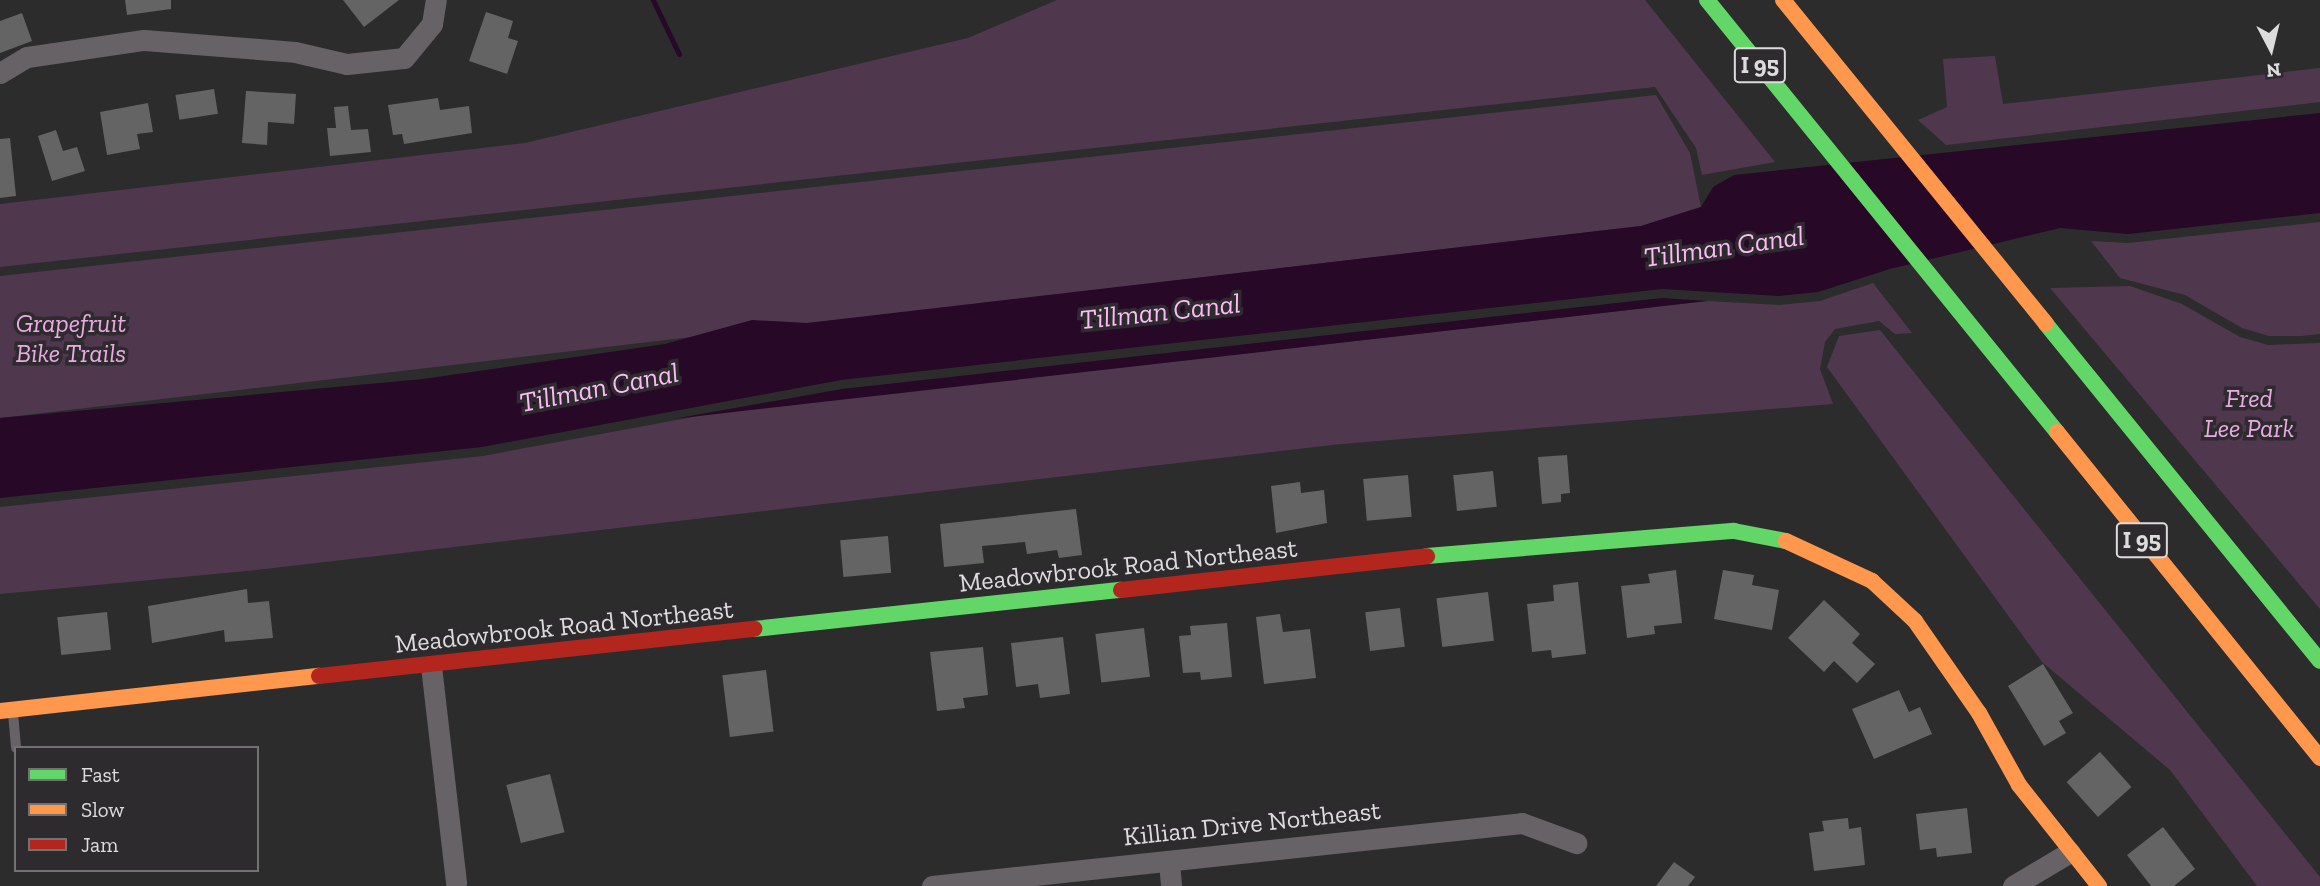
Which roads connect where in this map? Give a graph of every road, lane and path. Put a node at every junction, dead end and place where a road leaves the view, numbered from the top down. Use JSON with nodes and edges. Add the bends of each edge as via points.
{"nodes":[{"id":1,"x":436,"y":0,"type":"edge"},
{"id":2,"x":1707,"y":0,"type":"edge"},
{"id":3,"x":1783,"y":0,"type":"edge"},
{"id":4,"x":0,"y":73,"type":"edge"},
{"id":5,"x":2320,"y":661,"type":"edge"},
{"id":6,"x":430,"y":666,"type":"junction"},
{"id":7,"x":6,"y":710,"type":"edge"},
{"id":8,"x":15,"y":746,"type":"edge"},
{"id":9,"x":2320,"y":758,"type":"edge"},
{"id":10,"x":1576,"y":843,"type":"dead end"},
{"id":11,"x":2070,"y":852,"type":"junction"},
{"id":12,"x":1169,"y":862,"type":"junction"},
{"id":13,"x":456,"y":883,"type":"dead end"},
{"id":14,"x":932,"y":886,"type":"edge"},
{"id":15,"x":1171,"y":886,"type":"edge"},
{"id":16,"x":2013,"y":886,"type":"edge"},
{"id":17,"x":2099,"y":886,"type":"edge"}],
"edges":[{"from":1,"to":4,"type":"street","via":[[432,24],[404,58],[347,64],[295,52],[144,40],[27,57]]},
{"from":2,"to":9,"type":"main road","number":"I 95"},
{"from":3,"to":5,"type":"main road","number":"I 95"},
{"from":6,"to":7,"type":"main road","name":"Meadowbrook Road Northeast"},
{"from":6,"to":11,"type":"main road","name":"Meadowbrook Road Northeast","via":[[1570,541],[1734,531],[1791,542],[1831,558],[1872,580],[1915,621],[1979,713],[2019,785]]},
{"from":6,"to":13,"type":"street"},
{"from":7,"to":8,"type":"lane"},
{"from":10,"to":12,"type":"street","name":"Killian Drive Northeast","via":[[1522,823]]},
{"from":11,"to":16,"type":"street"},
{"from":11,"to":17,"type":"main road","name":"Meadowbrook Road Northeast"},
{"from":12,"to":14,"type":"street","name":"Killian Drive Northeast"},
{"from":12,"to":15,"type":"street"}]}
